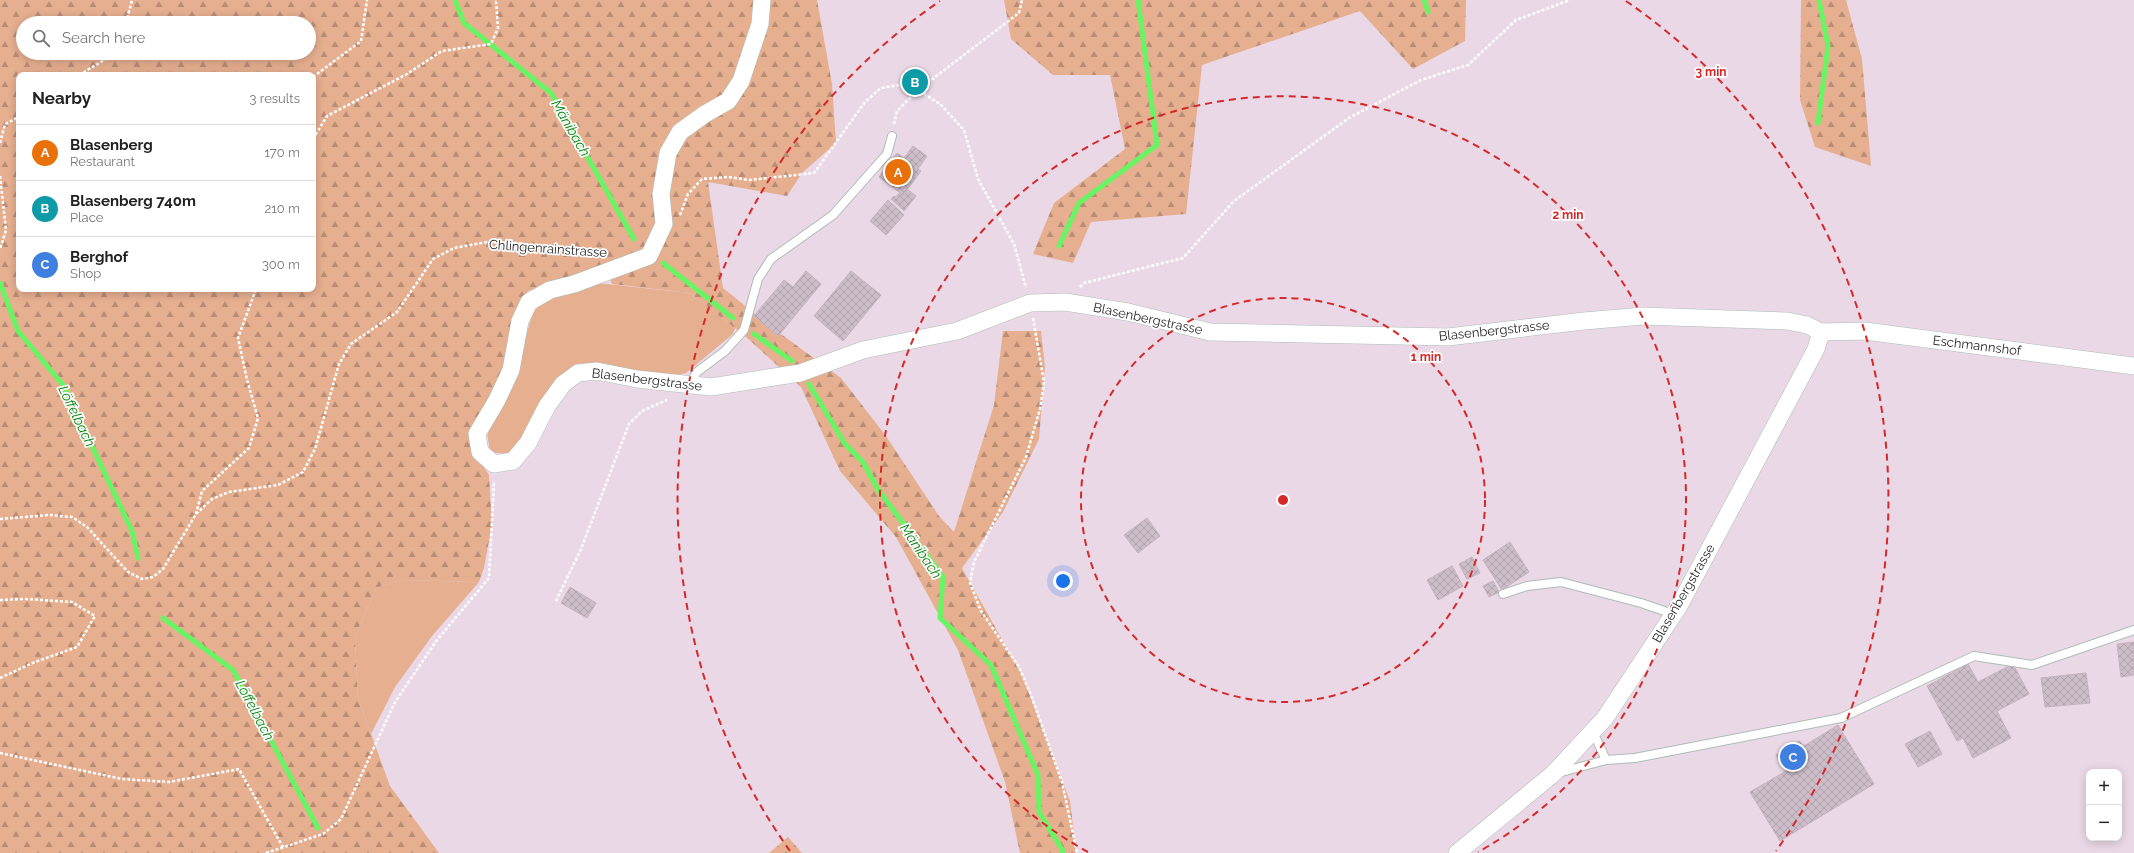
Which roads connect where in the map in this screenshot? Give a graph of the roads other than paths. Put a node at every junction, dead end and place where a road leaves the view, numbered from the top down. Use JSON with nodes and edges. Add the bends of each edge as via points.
{"nodes":[{"id":1,"x":762,"y":0,"type":"edge"},
{"id":2,"x":892,"y":136,"type":"road end"},
{"id":3,"x":1820,"y":332,"type":"junction"},
{"id":4,"x":2134,"y":366,"type":"edge"},
{"id":5,"x":689,"y":385,"type":"junction"},
{"id":6,"x":1503,"y":594,"type":"dead end"},
{"id":7,"x":1673,"y":614,"type":"junction"},
{"id":8,"x":2134,"y":630,"type":"edge"},
{"id":9,"x":1593,"y":732,"type":"junction"},
{"id":10,"x":1606,"y":760,"type":"junction"},
{"id":11,"x":1554,"y":774,"type":"junction"},
{"id":12,"x":1457,"y":853,"type":"edge"}],
"edges":[{"from":1,"to":5,"type":"street","name":"Blasenbergstrasse","via":[[760,24],[741,81],[728,101],[680,132],[668,153],[661,194],[664,224],[649,256],[574,284],[550,290],[529,302],[520,321],[511,370],[477,434],[480,452],[494,464],[513,461],[528,443],[547,406],[563,384],[578,373],[598,371]]},
{"from":2,"to":5,"type":"lane","via":[[887,154],[833,215],[771,259],[758,279],[744,330],[724,351],[698,372]]},
{"from":3,"to":4,"type":"street","name":"Eschmannshof","via":[[1865,331]]},
{"from":3,"to":5,"type":"street","name":"Blasenbergstrasse","via":[[1807,325],[1787,321],[1643,316],[1448,337],[1210,332],[1128,312],[1066,302],[1030,303],[957,331],[863,350],[800,373],[711,387]]},
{"from":3,"to":7,"type":"street","name":"Blasenbergstrasse","via":[[1816,349]]},
{"from":6,"to":7,"type":"lane","via":[[1527,586],[1562,582]]},
{"from":7,"to":9,"type":"street","name":"Blasenbergstrasse","via":[[1606,718]]},
{"from":8,"to":10,"type":"lane","via":[[2032,665],[1974,656],[1841,718],[1635,758]]},
{"from":9,"to":10,"type":"lane"},
{"from":9,"to":11,"type":"street","name":"Blasenbergstrasse"},
{"from":10,"to":11,"type":"lane"},
{"from":11,"to":12,"type":"street","name":"Blasenbergstrasse"}]}
